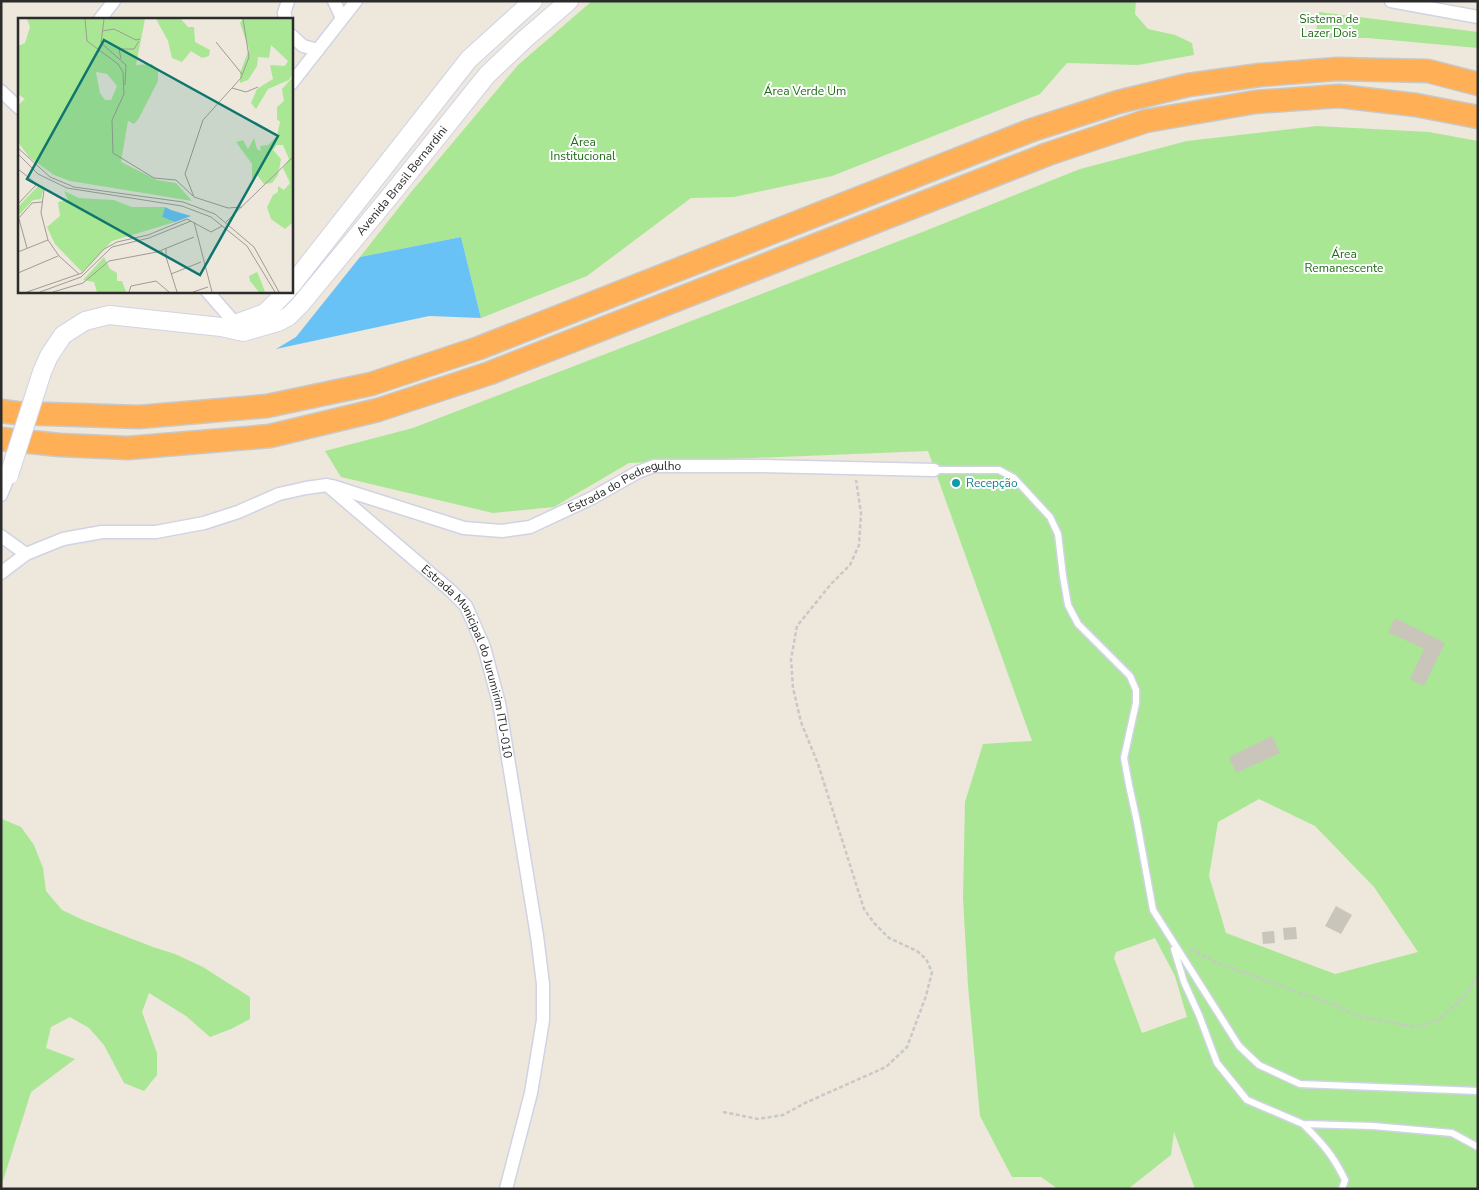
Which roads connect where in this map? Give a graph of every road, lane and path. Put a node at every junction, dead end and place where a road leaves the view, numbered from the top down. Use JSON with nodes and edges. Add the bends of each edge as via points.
{"nodes":[{"id":1,"x":114,"y":1,"type":"edge"},
{"id":2,"x":288,"y":1,"type":"edge"},
{"id":3,"x":334,"y":1,"type":"edge"},
{"id":4,"x":356,"y":1,"type":"edge"},
{"id":5,"x":533,"y":1,"type":"edge"},
{"id":6,"x":569,"y":1,"type":"edge"},
{"id":7,"x":1396,"y":2,"type":"edge"},
{"id":8,"x":1478,"y":17,"type":"edge"},
{"id":9,"x":101,"y":18,"type":"edge"},
{"id":10,"x":286,"y":18,"type":"edge"},
{"id":11,"x":342,"y":18,"type":"junction"},
{"id":12,"x":292,"y":36,"type":"edge"},
{"id":13,"x":318,"y":50,"type":"junction"},
{"id":14,"x":292,"y":83,"type":"edge"},
{"id":15,"x":1478,"y":84,"type":"edge"},
{"id":16,"x":1,"y":91,"type":"edge"},
{"id":17,"x":18,"y":107,"type":"edge"},
{"id":18,"x":1478,"y":118,"type":"edge"},
{"id":19,"x":292,"y":285,"type":"edge"},
{"id":20,"x":208,"y":292,"type":"edge"},
{"id":21,"x":286,"y":292,"type":"edge"},
{"id":22,"x":233,"y":327,"type":"junction"},
{"id":23,"x":1,"y":411,"type":"edge"},
{"id":24,"x":1,"y":439,"type":"edge"},
{"id":25,"x":855,"y":468,"type":"junction"},
{"id":26,"x":934,"y":470,"type":"joint"},
{"id":27,"x":9,"y":475,"type":"joint"},
{"id":28,"x":327,"y":485,"type":"junction"},
{"id":29,"x":1,"y":495,"type":"edge"},
{"id":30,"x":1,"y":536,"type":"edge"},
{"id":31,"x":26,"y":554,"type":"junction"},
{"id":32,"x":1,"y":572,"type":"edge"},
{"id":33,"x":1172,"y":940,"type":"junction"},
{"id":34,"x":1478,"y":975,"type":"edge"},
{"id":35,"x":1478,"y":1091,"type":"edge"},
{"id":36,"x":723,"y":1112,"type":"dead end"},
{"id":37,"x":1303,"y":1124,"type":"junction"},
{"id":38,"x":1478,"y":1147,"type":"edge"},
{"id":39,"x":506,"y":1189,"type":"edge"},
{"id":40,"x":1342,"y":1189,"type":"edge"}],
"edges":[{"from":1,"to":9,"type":"street"},
{"from":2,"to":10,"type":"street"},
{"from":3,"to":11,"type":"street"},
{"from":4,"to":11,"type":"street"},
{"from":5,"to":19,"type":"street","name":"Avenida Brasil Bernardini","via":[[469,59]]},
{"from":6,"to":22,"type":"street","name":"Avenida Brasil Bernardini","via":[[487,75],[289,316],[278,322]]},
{"from":7,"to":8,"type":"street"},
{"from":11,"to":13,"type":"street"},
{"from":12,"to":13,"type":"street","via":[[303,46]]},
{"from":13,"to":14,"type":"street"},
{"from":15,"to":23,"type":"highway","via":[[1428,71],[1337,69],[1188,85],[1118,102],[1032,130],[479,348],[371,384],[267,406],[138,417]]},
{"from":16,"to":17,"type":"street"},
{"from":18,"to":24,"type":"highway","via":[[1416,105],[1339,96],[1255,102],[1146,120],[1048,154],[490,373],[378,410],[270,436],[128,448]]},
{"from":20,"to":22,"type":"street"},
{"from":21,"to":22,"type":"street","name":"Avenida Brasil Bernardini","via":[[265,313]]},
{"from":22,"to":27,"type":"street","name":"Avenida Brasil Bernardini","bridge":true,"via":[[109,315],[85,321],[63,335],[48,356]]},
{"from":25,"to":26,"type":"street","name":"Estrada do Pedregulho"},
{"from":25,"to":28,"type":"street","name":"Estrada do Pedregulho","via":[[654,466],[530,527],[502,531],[464,528]]},
{"from":25,"to":36,"type":"path","via":[[861,513],[859,545],[850,565],[797,626],[791,659],[793,688],[801,722],[821,773],[864,909],[889,938],[918,951],[932,972],[907,1048],[886,1067],[783,1115],[758,1120]]},
{"from":26,"to":33,"type":"lane","via":[[999,470],[1014,478],[1050,517],[1058,534],[1068,604],[1078,624],[1130,676],[1136,690],[1124,758],[1153,910]]},
{"from":27,"to":29,"type":"street"},
{"from":28,"to":31,"type":"street","via":[[279,494],[204,523],[156,532],[102,532],[63,539]]},
{"from":28,"to":39,"type":"street","name":"Estrada Municipal do Jurumirim ITU-010","via":[[466,606],[484,647],[498,703],[542,984],[543,1020],[531,1093]]},
{"from":30,"to":31,"type":"street"},
{"from":31,"to":32,"type":"street"},
{"from":33,"to":34,"type":"path","via":[[1220,964],[1358,1016],[1415,1027],[1438,1020],[1464,997]]},
{"from":33,"to":35,"type":"lane","via":[[1239,1046],[1259,1065],[1300,1084]]},
{"from":33,"to":37,"type":"lane","via":[[1184,982],[1217,1063],[1247,1100]]},
{"from":37,"to":38,"type":"lane","via":[[1452,1133]]},
{"from":37,"to":40,"type":"lane","via":[[1337,1163],[1345,1180]]}]}
